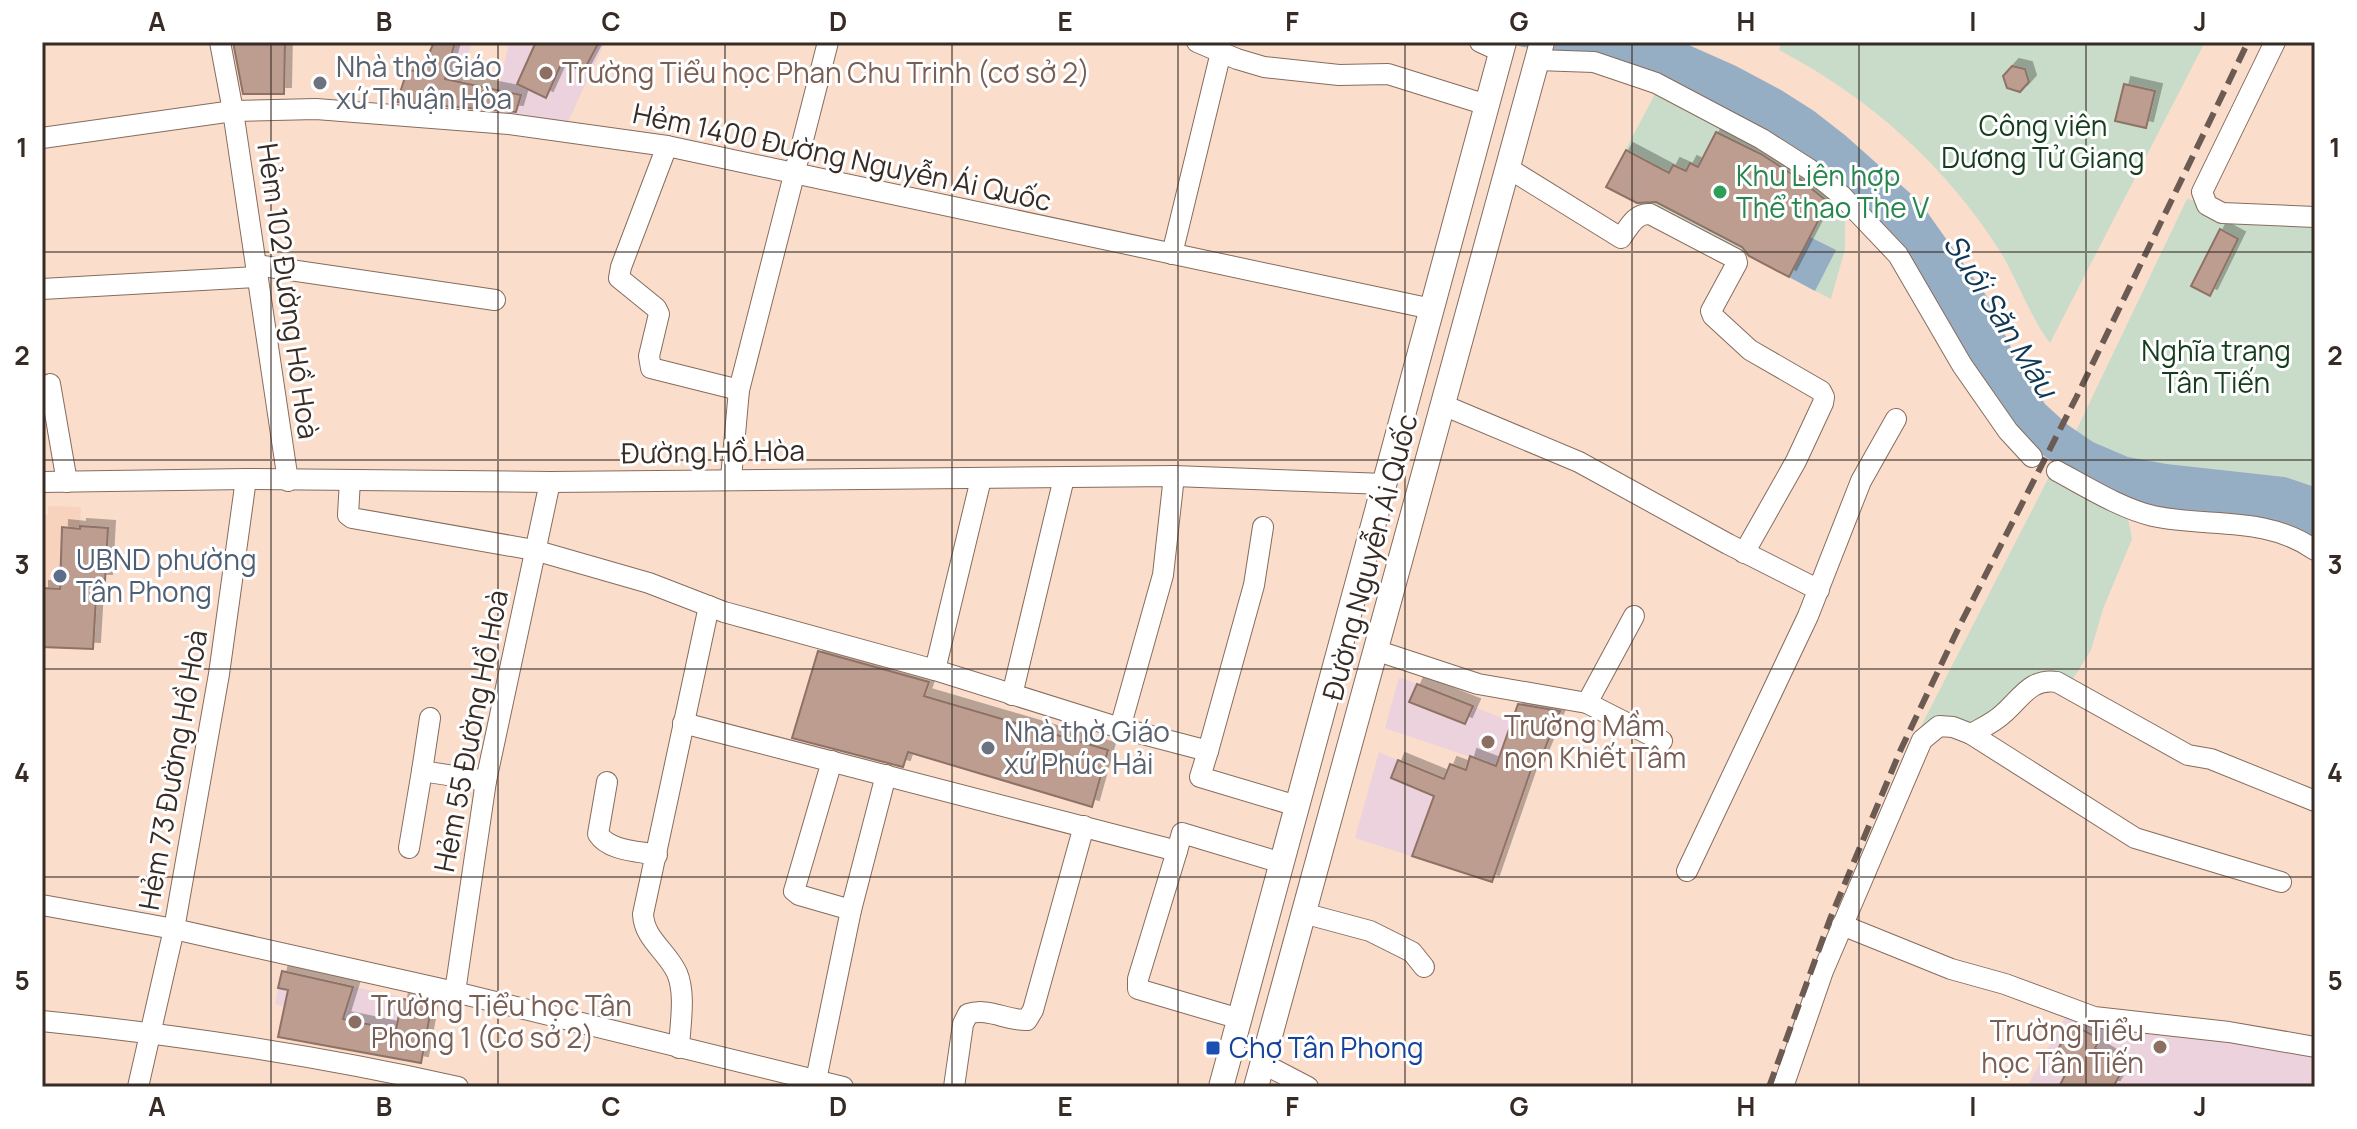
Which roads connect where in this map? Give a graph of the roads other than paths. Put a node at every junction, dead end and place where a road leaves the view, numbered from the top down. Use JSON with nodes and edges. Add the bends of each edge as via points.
{"nodes":[{"id":1,"x":220,"y":42,"type":"edge"},
{"id":2,"x":828,"y":42,"type":"edge"},
{"id":3,"x":1197,"y":42,"type":"edge"},
{"id":4,"x":2275,"y":42,"type":"edge"},
{"id":5,"x":1495,"y":45,"type":"edge"},
{"id":6,"x":1540,"y":51,"type":"edge"},
{"id":7,"x":1221,"y":52,"type":"junction"},
{"id":8,"x":1487,"y":105,"type":"junction"},
{"id":9,"x":233,"y":111,"type":"junction"},
{"id":10,"x":42,"y":138,"type":"edge"},
{"id":11,"x":667,"y":146,"type":"junction"},
{"id":12,"x":1508,"y":168,"type":"junction"},
{"id":13,"x":795,"y":172,"type":"junction"},
{"id":14,"x":2315,"y":217,"type":"edge"},
{"id":15,"x":1172,"y":254,"type":"junction"},
{"id":16,"x":257,"y":271,"type":"junction"},
{"id":17,"x":42,"y":289,"type":"edge"},
{"id":18,"x":495,"y":300,"type":"dead end"},
{"id":19,"x":1432,"y":309,"type":"junction"},
{"id":20,"x":1466,"y":319,"type":"junction"},
{"id":21,"x":50,"y":384,"type":"dead end"},
{"id":22,"x":739,"y":390,"type":"junction"},
{"id":23,"x":1443,"y":405,"type":"junction"},
{"id":24,"x":1896,"y":419,"type":"dead end"},
{"id":25,"x":2032,"y":457,"type":"dead end"},
{"id":26,"x":2057,"y":471,"type":"dead end"},
{"id":27,"x":1174,"y":476,"type":"junction"},
{"id":28,"x":731,"y":478,"type":"junction"},
{"id":29,"x":1064,"y":478,"type":"junction"},
{"id":30,"x":246,"y":479,"type":"junction"},
{"id":31,"x":981,"y":479,"type":"junction"},
{"id":32,"x":350,"y":480,"type":"junction"},
{"id":33,"x":288,"y":481,"type":"junction"},
{"id":34,"x":42,"y":482,"type":"edge"},
{"id":35,"x":67,"y":482,"type":"junction"},
{"id":36,"x":550,"y":482,"type":"junction"},
{"id":37,"x":1385,"y":484,"type":"junction"},
{"id":38,"x":1263,"y":527,"type":"dead end"},
{"id":39,"x":534,"y":550,"type":"junction"},
{"id":40,"x":2315,"y":550,"type":"edge"},
{"id":41,"x":1744,"y":553,"type":"junction"},
{"id":42,"x":1819,"y":590,"type":"junction"},
{"id":43,"x":709,"y":606,"type":"junction"},
{"id":44,"x":1634,"y":616,"type":"dead end"},
{"id":45,"x":1375,"y":650,"type":"junction"},
{"id":46,"x":935,"y":670,"type":"junction"},
{"id":47,"x":1012,"y":695,"type":"junction"},
{"id":48,"x":1587,"y":703,"type":"junction"},
{"id":49,"x":430,"y":718,"type":"dead end"},
{"id":50,"x":683,"y":723,"type":"junction"},
{"id":51,"x":1120,"y":728,"type":"junction"},
{"id":52,"x":1971,"y":734,"type":"junction"},
{"id":53,"x":1662,"y":741,"type":"dead end"},
{"id":54,"x":1208,"y":751,"type":"junction"},
{"id":55,"x":832,"y":761,"type":"junction"},
{"id":56,"x":422,"y":771,"type":"junction"},
{"id":57,"x":886,"y":775,"type":"junction"},
{"id":58,"x":486,"y":781,"type":"junction"},
{"id":59,"x":607,"y":782,"type":"dead end"},
{"id":60,"x":2315,"y":801,"type":"edge"},
{"id":61,"x":1297,"y":806,"type":"junction"},
{"id":62,"x":1084,"y":826,"type":"junction"},
{"id":63,"x":409,"y":848,"type":"dead end"},
{"id":64,"x":1177,"y":851,"type":"junction"},
{"id":65,"x":657,"y":855,"type":"junction"},
{"id":66,"x":1282,"y":863,"type":"junction"},
{"id":67,"x":1687,"y":871,"type":"dead end"},
{"id":68,"x":2281,"y":882,"type":"dead end"},
{"id":69,"x":42,"y":905,"type":"edge"},
{"id":70,"x":851,"y":910,"type":"junction"},
{"id":71,"x":1303,"y":913,"type":"junction"},
{"id":72,"x":1842,"y":925,"type":"junction"},
{"id":73,"x":174,"y":929,"type":"junction"},
{"id":74,"x":1424,"y":967,"type":"dead end"},
{"id":75,"x":455,"y":992,"type":"junction"},
{"id":76,"x":1240,"y":1019,"type":"junction"},
{"id":77,"x":42,"y":1021,"type":"edge"},
{"id":78,"x":150,"y":1032,"type":"junction"},
{"id":79,"x":2315,"y":1047,"type":"edge"},
{"id":80,"x":679,"y":1048,"type":"junction"},
{"id":81,"x":1262,"y":1063,"type":"junction"},
{"id":82,"x":816,"y":1080,"type":"junction"},
{"id":83,"x":138,"y":1087,"type":"edge"},
{"id":84,"x":458,"y":1087,"type":"edge"},
{"id":85,"x":843,"y":1087,"type":"edge"},
{"id":86,"x":954,"y":1087,"type":"edge"},
{"id":87,"x":1221,"y":1087,"type":"edge"},
{"id":88,"x":1256,"y":1087,"type":"edge"},
{"id":89,"x":1308,"y":1087,"type":"edge"},
{"id":90,"x":1783,"y":1087,"type":"edge"}],
"edges":[{"from":1,"to":9,"type":"street","name":"Hẻm 102 Đường Hồ Hoà"},
{"from":2,"to":13,"type":"street"},
{"from":3,"to":7,"type":"street"},
{"from":4,"to":14,"type":"street","via":[[2202,192],[2207,205],[2222,213]]},
{"from":5,"to":8,"type":"main road","name":"Đường Nguyễn Ái Quốc"},
{"from":6,"to":12,"type":"main road","name":"Đường Nguyễn Ái Quốc"},
{"from":6,"to":25,"type":"street","via":[[1656,83],[1762,139],[1841,195],[1898,255],[1962,365]]},
{"from":7,"to":8,"type":"street","via":[[1264,67],[1388,74]]},
{"from":7,"to":15,"type":"street"},
{"from":8,"to":19,"type":"main road","name":"Đường Nguyễn Ái Quốc"},
{"from":9,"to":10,"type":"street","name":"Hẻm 1400 Đường Nguyễn Ái Quốc"},
{"from":9,"to":11,"type":"street","name":"Hẻm 1400 Đường Nguyễn Ái Quốc","via":[[350,111],[509,124]]},
{"from":9,"to":16,"type":"street","name":"Hẻm 102 Đường Hồ Hoà"},
{"from":11,"to":13,"type":"street","name":"Hẻm 1400 Đường Nguyễn Ái Quốc"},
{"from":11,"to":22,"type":"street","via":[[619,278],[659,314],[651,368]]},
{"from":12,"to":20,"type":"main road","name":"Đường Nguyễn Ái Quốc"},
{"from":12,"to":41,"type":"street","via":[[1621,238],[1635,218],[1650,214],[1736,259],[1713,316],[1750,350],[1821,391],[1823,403],[1796,461]]},
{"from":13,"to":15,"type":"street","name":"Hẻm 1400 Đường Nguyễn Ái Quốc"},
{"from":13,"to":22,"type":"street"},
{"from":15,"to":19,"type":"street","name":"Hẻm 1400 Đường Nguyễn Ái Quốc"},
{"from":16,"to":17,"type":"street"},
{"from":16,"to":18,"type":"street"},
{"from":16,"to":33,"type":"street","name":"Hẻm 102 Đường Hồ Hoà"},
{"from":19,"to":20,"type":"main road"},
{"from":19,"to":37,"type":"main road","name":"Đường Nguyễn Ái Quốc"},
{"from":20,"to":23,"type":"main road","name":"Đường Nguyễn Ái Quốc"},
{"from":21,"to":35,"type":"street"},
{"from":22,"to":28,"type":"street"},
{"from":23,"to":41,"type":"street","via":[[1579,462]]},
{"from":23,"to":45,"type":"main road","name":"Đường Nguyễn Ái Quốc"},
{"from":24,"to":42,"type":"street","via":[[1861,481]]},
{"from":26,"to":40,"type":"street","via":[[2149,515],[2261,528]]},
{"from":27,"to":29,"type":"street","name":"Đường Hồ Hòa"},
{"from":27,"to":37,"type":"street","name":"Đường Hồ Hòa"},
{"from":27,"to":51,"type":"street","via":[[1163,575]]},
{"from":28,"to":31,"type":"street","name":"Đường Hồ Hòa"},
{"from":28,"to":36,"type":"street","name":"Đường Hồ Hòa"},
{"from":29,"to":31,"type":"street","name":"Đường Hồ Hòa"},
{"from":29,"to":47,"type":"street"},
{"from":30,"to":33,"type":"street","name":"Đường Hồ Hòa"},
{"from":30,"to":35,"type":"street","name":"Đường Hồ Hòa"},
{"from":30,"to":73,"type":"street","name":"Hẻm 73 Đường Hồ Hoà","via":[[219,674]]},
{"from":31,"to":46,"type":"street"},
{"from":32,"to":33,"type":"street","name":"Đường Hồ Hòa"},
{"from":32,"to":36,"type":"street","name":"Đường Hồ Hòa"},
{"from":32,"to":39,"type":"street","via":[[352,518]]},
{"from":34,"to":35,"type":"street","name":"Đường Hồ Hòa"},
{"from":36,"to":39,"type":"street","name":"Hẻm 55 Đường Hồ Hoà"},
{"from":37,"to":61,"type":"main road","name":"Đường Nguyễn Ái Quốc"},
{"from":38,"to":54,"type":"street","via":[[1254,585]]},
{"from":39,"to":43,"type":"street"},
{"from":39,"to":58,"type":"street","name":"Hẻm 55 Đường Hồ Hoà"},
{"from":41,"to":42,"type":"street"},
{"from":42,"to":67,"type":"street"},
{"from":43,"to":46,"type":"street"},
{"from":43,"to":50,"type":"street"},
{"from":44,"to":48,"type":"street"},
{"from":45,"to":48,"type":"street","via":[[1488,686]]},
{"from":45,"to":71,"type":"main road","name":"Đường Nguyễn Ái Quốc"},
{"from":46,"to":47,"type":"street"},
{"from":47,"to":51,"type":"street"},
{"from":48,"to":53,"type":"street"},
{"from":49,"to":56,"type":"street"},
{"from":50,"to":55,"type":"street"},
{"from":50,"to":65,"type":"street"},
{"from":51,"to":54,"type":"street"},
{"from":52,"to":60,"type":"street","via":[[2003,714],[2035,683],[2057,682],[2188,755],[2211,759]]},
{"from":52,"to":68,"type":"street","via":[[2135,838]]},
{"from":52,"to":72,"type":"street","via":[[1939,726],[1922,740]]},
{"from":54,"to":61,"type":"street","via":[[1200,777]]},
{"from":55,"to":57,"type":"street"},
{"from":55,"to":70,"type":"street","via":[[794,891]]},
{"from":56,"to":58,"type":"street"},
{"from":56,"to":63,"type":"street"},
{"from":57,"to":62,"type":"street"},
{"from":57,"to":70,"type":"street"},
{"from":58,"to":75,"type":"street","name":"Hẻm 55 Đường Hồ Hoà"},
{"from":59,"to":65,"type":"street","via":[[598,834],[611,845]]},
{"from":61,"to":66,"type":"main road","name":"Đường Nguyễn Ái Quốc"},
{"from":62,"to":64,"type":"street"},
{"from":62,"to":86,"type":"street","via":[[1033,1010],[1027,1020],[978,1010],[968,1014]]},
{"from":64,"to":66,"type":"street","via":[[1182,833]]},
{"from":64,"to":76,"type":"street","via":[[1138,989]]},
{"from":65,"to":80,"type":"street","via":[[644,922],[681,984]]},
{"from":66,"to":76,"type":"main road","name":"Đường Nguyễn Ái Quốc"},
{"from":69,"to":73,"type":"street"},
{"from":70,"to":82,"type":"street"},
{"from":71,"to":74,"type":"street","via":[[1370,931],[1412,952]]},
{"from":71,"to":81,"type":"main road","name":"Đường Nguyễn Ái Quốc"},
{"from":72,"to":79,"type":"street","via":[[2094,1017]]},
{"from":72,"to":90,"type":"street"},
{"from":73,"to":75,"type":"street"},
{"from":73,"to":78,"type":"street","name":"Hẻm 73 Đường Hồ Hoà"},
{"from":75,"to":80,"type":"street"},
{"from":76,"to":87,"type":"main road","name":"Đường Nguyễn Ái Quốc"},
{"from":77,"to":78,"type":"street"},
{"from":78,"to":83,"type":"street","name":"Hẻm 73 Đường Hồ Hoà"},
{"from":78,"to":84,"type":"street"},
{"from":80,"to":82,"type":"street"},
{"from":81,"to":88,"type":"main road","name":"Đường Nguyễn Ái Quốc"},
{"from":81,"to":89,"type":"street"},
{"from":82,"to":85,"type":"street"}]}
